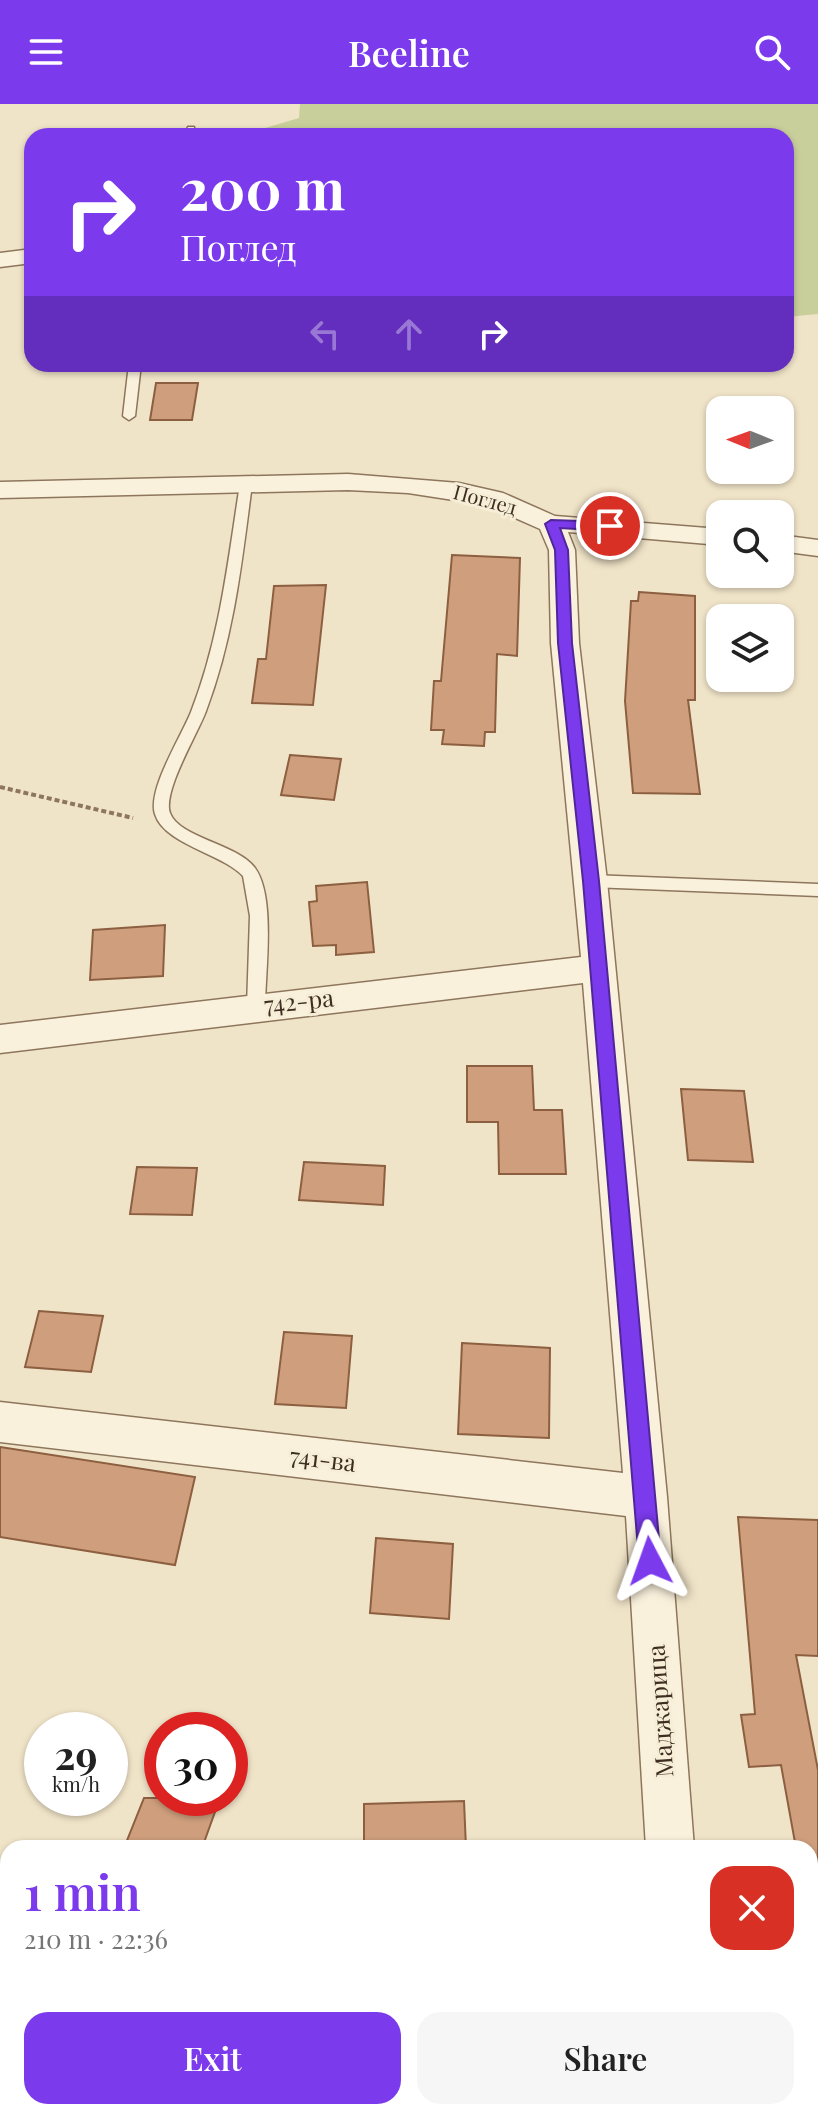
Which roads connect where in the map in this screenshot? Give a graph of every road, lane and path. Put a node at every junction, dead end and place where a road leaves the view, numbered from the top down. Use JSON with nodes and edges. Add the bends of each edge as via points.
{"nodes":[{"id":1,"x":24,"y":257,"type":"edge"},
{"id":2,"x":0,"y":260,"type":"edge"},
{"id":3,"x":134,"y":372,"type":"edge"},
{"id":4,"x":129,"y":416,"type":"dead end"},
{"id":5,"x":246,"y":484,"type":"junction"},
{"id":6,"x":0,"y":490,"type":"edge"},
{"id":7,"x":551,"y":524,"type":"junction"},
{"id":8,"x":706,"y":536,"type":"edge"},
{"id":9,"x":794,"y":545,"type":"edge"},
{"id":10,"x":818,"y":548,"type":"edge"},
{"id":11,"x":0,"y":787,"type":"edge"},
{"id":12,"x":173,"y":828,"type":"junction"},
{"id":13,"x":591,"y":881,"type":"junction"},
{"id":14,"x":818,"y":890,"type":"edge"},
{"id":15,"x":598,"y":968,"type":"junction"},
{"id":16,"x":256,"y":1007,"type":"junction"},
{"id":17,"x":0,"y":1039,"type":"edge"},
{"id":18,"x":0,"y":1422,"type":"edge"},
{"id":19,"x":646,"y":1497,"type":"junction"},
{"id":20,"x":669,"y":1840,"type":"edge"}],
"edges":[{"from":1,"to":2,"type":"street"},
{"from":3,"to":4,"type":"lane"},
{"from":5,"to":6,"type":"street","name":"Поглед"},
{"from":5,"to":7,"type":"street","name":"Поглед","via":[[348,482],[459,491],[494,499]]},
{"from":5,"to":12,"type":"lane","via":[[226,623],[199,710],[163,792],[162,815]]},
{"from":7,"to":8,"type":"street","name":"Поглед"},
{"from":7,"to":13,"type":"street","name":"Маджарица","via":[[562,550],[565,643]]},
{"from":9,"to":10,"type":"street"},
{"from":11,"to":12,"type":"path"},
{"from":12,"to":16,"type":"lane","via":[[227,854],[250,873],[257,892]]},
{"from":13,"to":14,"type":"lane"},
{"from":13,"to":15,"type":"street","name":"Маджарица"},
{"from":15,"to":16,"type":"street","name":"742-ра"},
{"from":15,"to":19,"type":"street","name":"Маджарица"},
{"from":16,"to":17,"type":"street","name":"742-ра"},
{"from":18,"to":19,"type":"street","name":"741-ва"},
{"from":19,"to":20,"type":"street","name":"Маджарица"}]}
